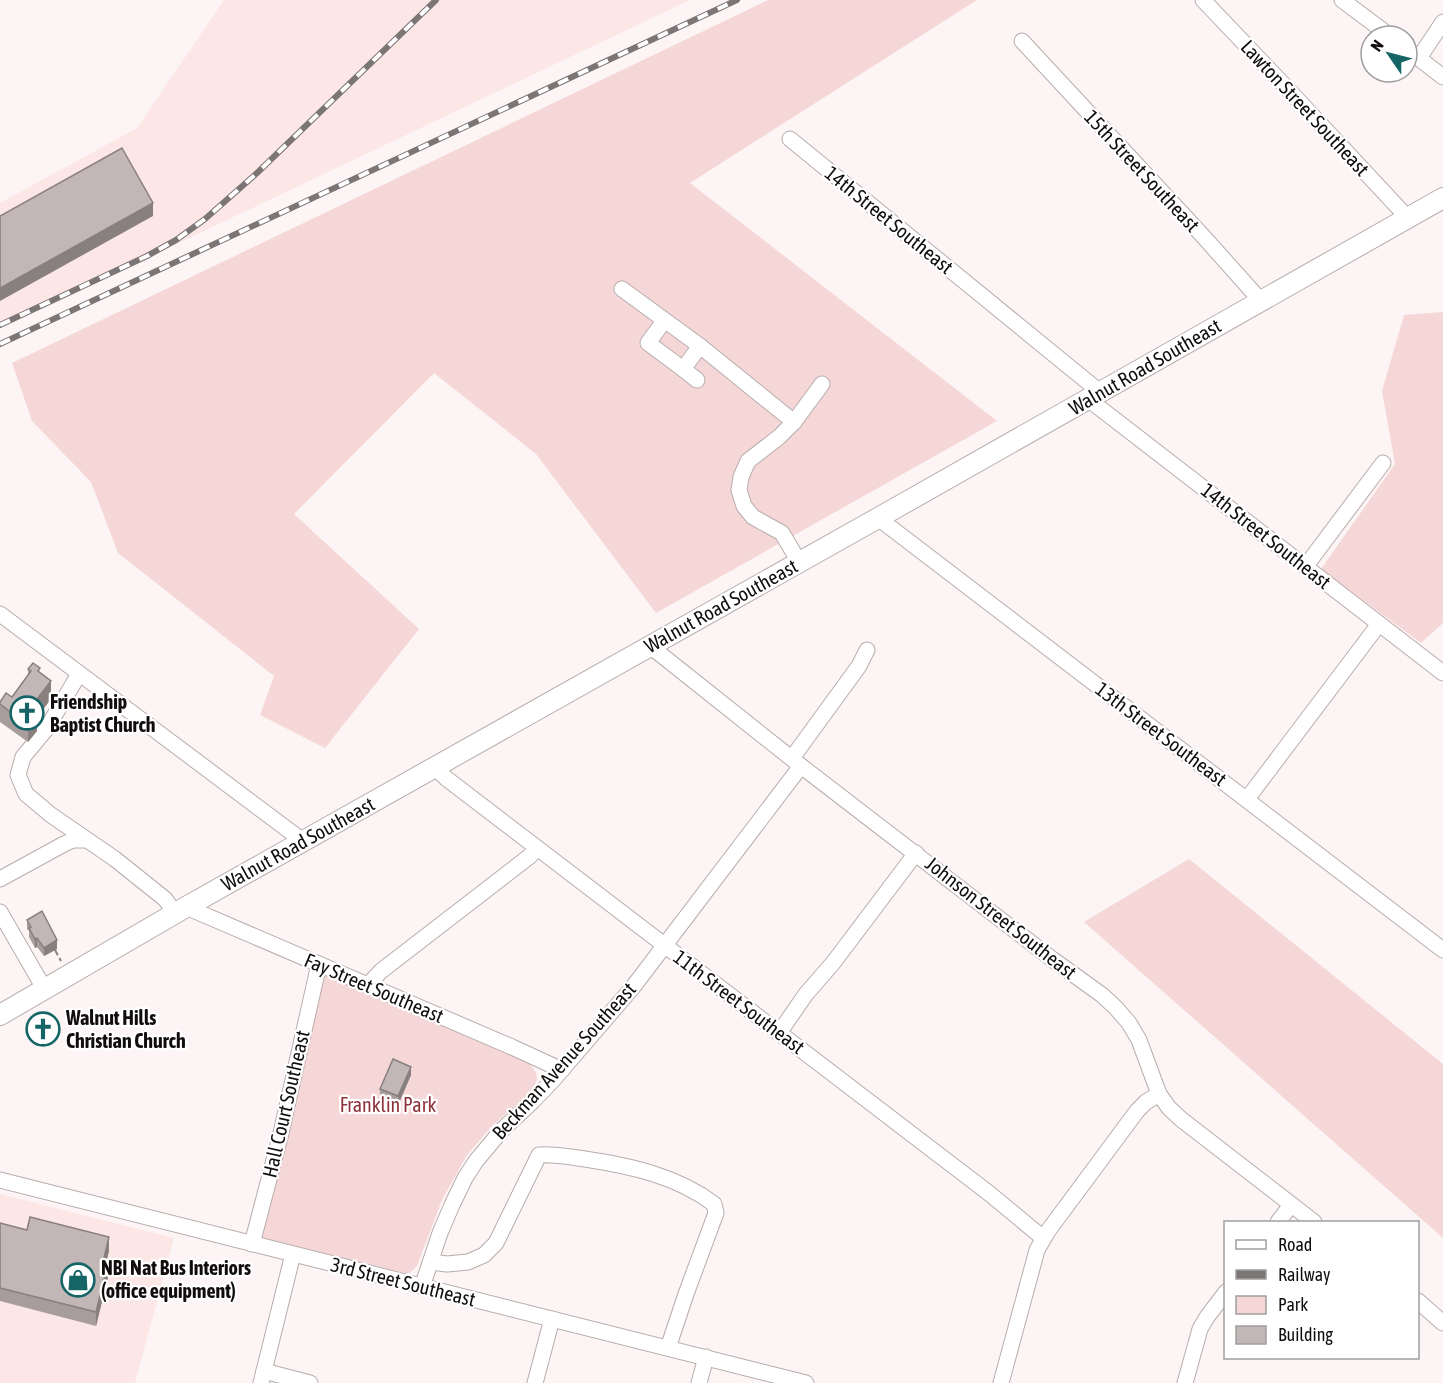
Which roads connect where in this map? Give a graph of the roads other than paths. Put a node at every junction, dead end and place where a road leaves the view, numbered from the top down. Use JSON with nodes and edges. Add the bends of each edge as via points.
{"nodes":[{"id":1,"x":1203,"y":0,"type":"edge"},
{"id":2,"x":1342,"y":0,"type":"edge"},
{"id":3,"x":1443,"y":22,"type":"edge"},
{"id":4,"x":1374,"y":24,"type":"edge"},
{"id":5,"x":1022,"y":41,"type":"dead end"},
{"id":6,"x":1419,"y":48,"type":"edge"},
{"id":7,"x":1419,"y":59,"type":"edge"},
{"id":8,"x":1443,"y":77,"type":"edge"},
{"id":9,"x":790,"y":139,"type":"dead end"},
{"id":10,"x":1443,"y":198,"type":"edge"},
{"id":11,"x":1407,"y":217,"type":"junction"},
{"id":12,"x":622,"y":289,"type":"dead end"},
{"id":13,"x":1261,"y":301,"type":"junction"},
{"id":14,"x":664,"y":321,"type":"junction"},
{"id":15,"x":700,"y":346,"type":"junction"},
{"id":16,"x":683,"y":369,"type":"junction"},
{"id":17,"x":697,"y":380,"type":"dead end"},
{"id":18,"x":822,"y":384,"type":"dead end"},
{"id":19,"x":1094,"y":396,"type":"junction"},
{"id":20,"x":794,"y":422,"type":"junction"},
{"id":21,"x":1383,"y":463,"type":"dead end"},
{"id":22,"x":878,"y":518,"type":"junction"},
{"id":23,"x":799,"y":562,"type":"junction"},
{"id":24,"x":1305,"y":567,"type":"junction"},
{"id":25,"x":0,"y":614,"type":"edge"},
{"id":26,"x":1379,"y":624,"type":"junction"},
{"id":27,"x":650,"y":646,"type":"junction"},
{"id":28,"x":867,"y":650,"type":"dead end"},
{"id":29,"x":1443,"y":673,"type":"edge"},
{"id":30,"x":79,"y":674,"type":"junction"},
{"id":31,"x":797,"y":762,"type":"junction"},
{"id":32,"x":434,"y":767,"type":"junction"},
{"id":33,"x":1247,"y":799,"type":"junction"},
{"id":34,"x":87,"y":840,"type":"junction"},
{"id":35,"x":303,"y":841,"type":"junction"},
{"id":36,"x":537,"y":848,"type":"junction"},
{"id":37,"x":916,"y":853,"type":"junction"},
{"id":38,"x":0,"y":879,"type":"edge"},
{"id":39,"x":181,"y":910,"type":"junction"},
{"id":40,"x":0,"y":912,"type":"edge"},
{"id":41,"x":665,"y":945,"type":"junction"},
{"id":42,"x":1443,"y":950,"type":"edge"},
{"id":43,"x":319,"y":964,"type":"junction"},
{"id":44,"x":368,"y":985,"type":"junction"},
{"id":45,"x":45,"y":990,"type":"junction"},
{"id":46,"x":0,"y":1015,"type":"edge"},
{"id":47,"x":779,"y":1033,"type":"junction"},
{"id":48,"x":561,"y":1070,"type":"junction"},
{"id":49,"x":1159,"y":1094,"type":"junction"},
{"id":50,"x":0,"y":1180,"type":"edge"},
{"id":51,"x":1291,"y":1205,"type":"junction"},
{"id":52,"x":1279,"y":1221,"type":"edge"},
{"id":53,"x":1313,"y":1221,"type":"edge"},
{"id":54,"x":1043,"y":1238,"type":"junction"},
{"id":55,"x":252,"y":1244,"type":"junction"},
{"id":56,"x":293,"y":1254,"type":"junction"},
{"id":57,"x":431,"y":1262,"type":"junction"},
{"id":58,"x":422,"y":1287,"type":"junction"},
{"id":59,"x":1224,"y":1295,"type":"edge"},
{"id":60,"x":1419,"y":1302,"type":"edge"},
{"id":61,"x":552,"y":1319,"type":"junction"},
{"id":62,"x":1443,"y":1323,"type":"edge"},
{"id":63,"x":668,"y":1348,"type":"junction"},
{"id":64,"x":706,"y":1357,"type":"junction"},
{"id":65,"x":262,"y":1377,"type":"edge"},
{"id":66,"x":310,"y":1383,"type":"edge"},
{"id":67,"x":535,"y":1383,"type":"edge"},
{"id":68,"x":699,"y":1383,"type":"edge"},
{"id":69,"x":806,"y":1383,"type":"edge"},
{"id":70,"x":1001,"y":1383,"type":"edge"},
{"id":71,"x":1185,"y":1383,"type":"edge"}],
"edges":[{"from":1,"to":11,"type":"street","name":"Lawton Street Southeast"},
{"from":2,"to":4,"type":"street"},
{"from":3,"to":6,"type":"street"},
{"from":5,"to":13,"type":"street","name":"15th Street Southeast"},
{"from":7,"to":8,"type":"street"},
{"from":9,"to":19,"type":"street","name":"14th Street Southeast"},
{"from":10,"to":11,"type":"main road","name":"Walnut Road Southeast"},
{"from":11,"to":13,"type":"main road","name":"Walnut Road Southeast"},
{"from":12,"to":14,"type":"street"},
{"from":13,"to":19,"type":"main road","name":"Walnut Road Southeast"},
{"from":14,"to":15,"type":"street"},
{"from":14,"to":16,"type":"street","via":[[648,343]]},
{"from":15,"to":16,"type":"street"},
{"from":15,"to":20,"type":"street"},
{"from":16,"to":17,"type":"street"},
{"from":18,"to":20,"type":"street"},
{"from":19,"to":22,"type":"main road","name":"Walnut Road Southeast"},
{"from":19,"to":24,"type":"street","name":"14th Street Southeast"},
{"from":20,"to":23,"type":"street","via":[[748,461],[739,490],[753,517],[782,533]]},
{"from":21,"to":24,"type":"street"},
{"from":22,"to":23,"type":"main road","name":"Walnut Road Southeast"},
{"from":22,"to":33,"type":"street","name":"13th Street Southeast"},
{"from":23,"to":27,"type":"main road","name":"Walnut Road Southeast"},
{"from":24,"to":26,"type":"street","name":"14th Street Southeast"},
{"from":25,"to":30,"type":"street"},
{"from":26,"to":29,"type":"street","name":"14th Street Southeast"},
{"from":26,"to":33,"type":"street"},
{"from":27,"to":31,"type":"street","name":"Johnson Street Southeast"},
{"from":27,"to":32,"type":"main road","name":"Walnut Road Southeast"},
{"from":28,"to":31,"type":"street","name":"Beckman Avenue Southeast"},
{"from":30,"to":34,"type":"street","via":[[23,757],[18,775],[26,794]]},
{"from":30,"to":35,"type":"street"},
{"from":31,"to":37,"type":"street","name":"Johnson Street Southeast"},
{"from":31,"to":41,"type":"street","name":"Beckman Avenue Southeast"},
{"from":32,"to":35,"type":"main road","name":"Walnut Road Southeast"},
{"from":32,"to":36,"type":"street","name":"11th Street Southeast"},
{"from":33,"to":42,"type":"street","name":"13th Street Southeast"},
{"from":34,"to":38,"type":"street","via":[[64,844]]},
{"from":34,"to":39,"type":"street"},
{"from":35,"to":39,"type":"main road","name":"Walnut Road Southeast"},
{"from":36,"to":41,"type":"street","name":"11th Street Southeast"},
{"from":36,"to":44,"type":"street"},
{"from":37,"to":47,"type":"street"},
{"from":37,"to":49,"type":"street","name":"Johnson Street Southeast","via":[[1116,1008],[1139,1040]]},
{"from":39,"to":43,"type":"street","name":"Fay Street Southeast"},
{"from":39,"to":45,"type":"main road","name":"Walnut Road Southeast"},
{"from":40,"to":45,"type":"street"},
{"from":41,"to":47,"type":"street","name":"11th Street Southeast"},
{"from":41,"to":48,"type":"street","name":"Beckman Avenue Southeast"},
{"from":43,"to":44,"type":"street","name":"Fay Street Southeast"},
{"from":43,"to":55,"type":"street","name":"Hall Court Southeast"},
{"from":44,"to":48,"type":"street","name":"Fay Street Southeast"},
{"from":45,"to":46,"type":"main road","name":"Walnut Road Southeast"},
{"from":47,"to":54,"type":"street","name":"11th Street Southeast"},
{"from":48,"to":57,"type":"street","name":"Beckman Avenue Southeast","via":[[476,1161],[452,1205]]},
{"from":49,"to":51,"type":"street","name":"Johnson Street Southeast","via":[[1182,1120]]},
{"from":49,"to":54,"type":"street","via":[[1137,1112]]},
{"from":50,"to":55,"type":"street","name":"3rd Street Southeast"},
{"from":51,"to":52,"type":"street"},
{"from":51,"to":53,"type":"street","name":"Johnson Street Southeast"},
{"from":54,"to":70,"type":"street","via":[[1036,1250]]},
{"from":55,"to":56,"type":"street","name":"3rd Street Southeast"},
{"from":56,"to":58,"type":"street","name":"3rd Street Southeast"},
{"from":56,"to":65,"type":"street"},
{"from":57,"to":58,"type":"street","name":"Beckman Avenue Southeast"},
{"from":57,"to":63,"type":"street","via":[[468,1262],[484,1255],[496,1243],[539,1155],[604,1162],[658,1174],[698,1192],[714,1204],[716,1213]]},
{"from":58,"to":61,"type":"street","name":"3rd Street Southeast"},
{"from":59,"to":71,"type":"street","via":[[1200,1329]]},
{"from":60,"to":62,"type":"street"},
{"from":61,"to":63,"type":"street","name":"3rd Street Southeast"},
{"from":61,"to":67,"type":"street"},
{"from":63,"to":64,"type":"street","name":"3rd Street Southeast"},
{"from":64,"to":68,"type":"street"},
{"from":64,"to":69,"type":"street","name":"3rd Street Southeast"},
{"from":65,"to":66,"type":"street"}]}
